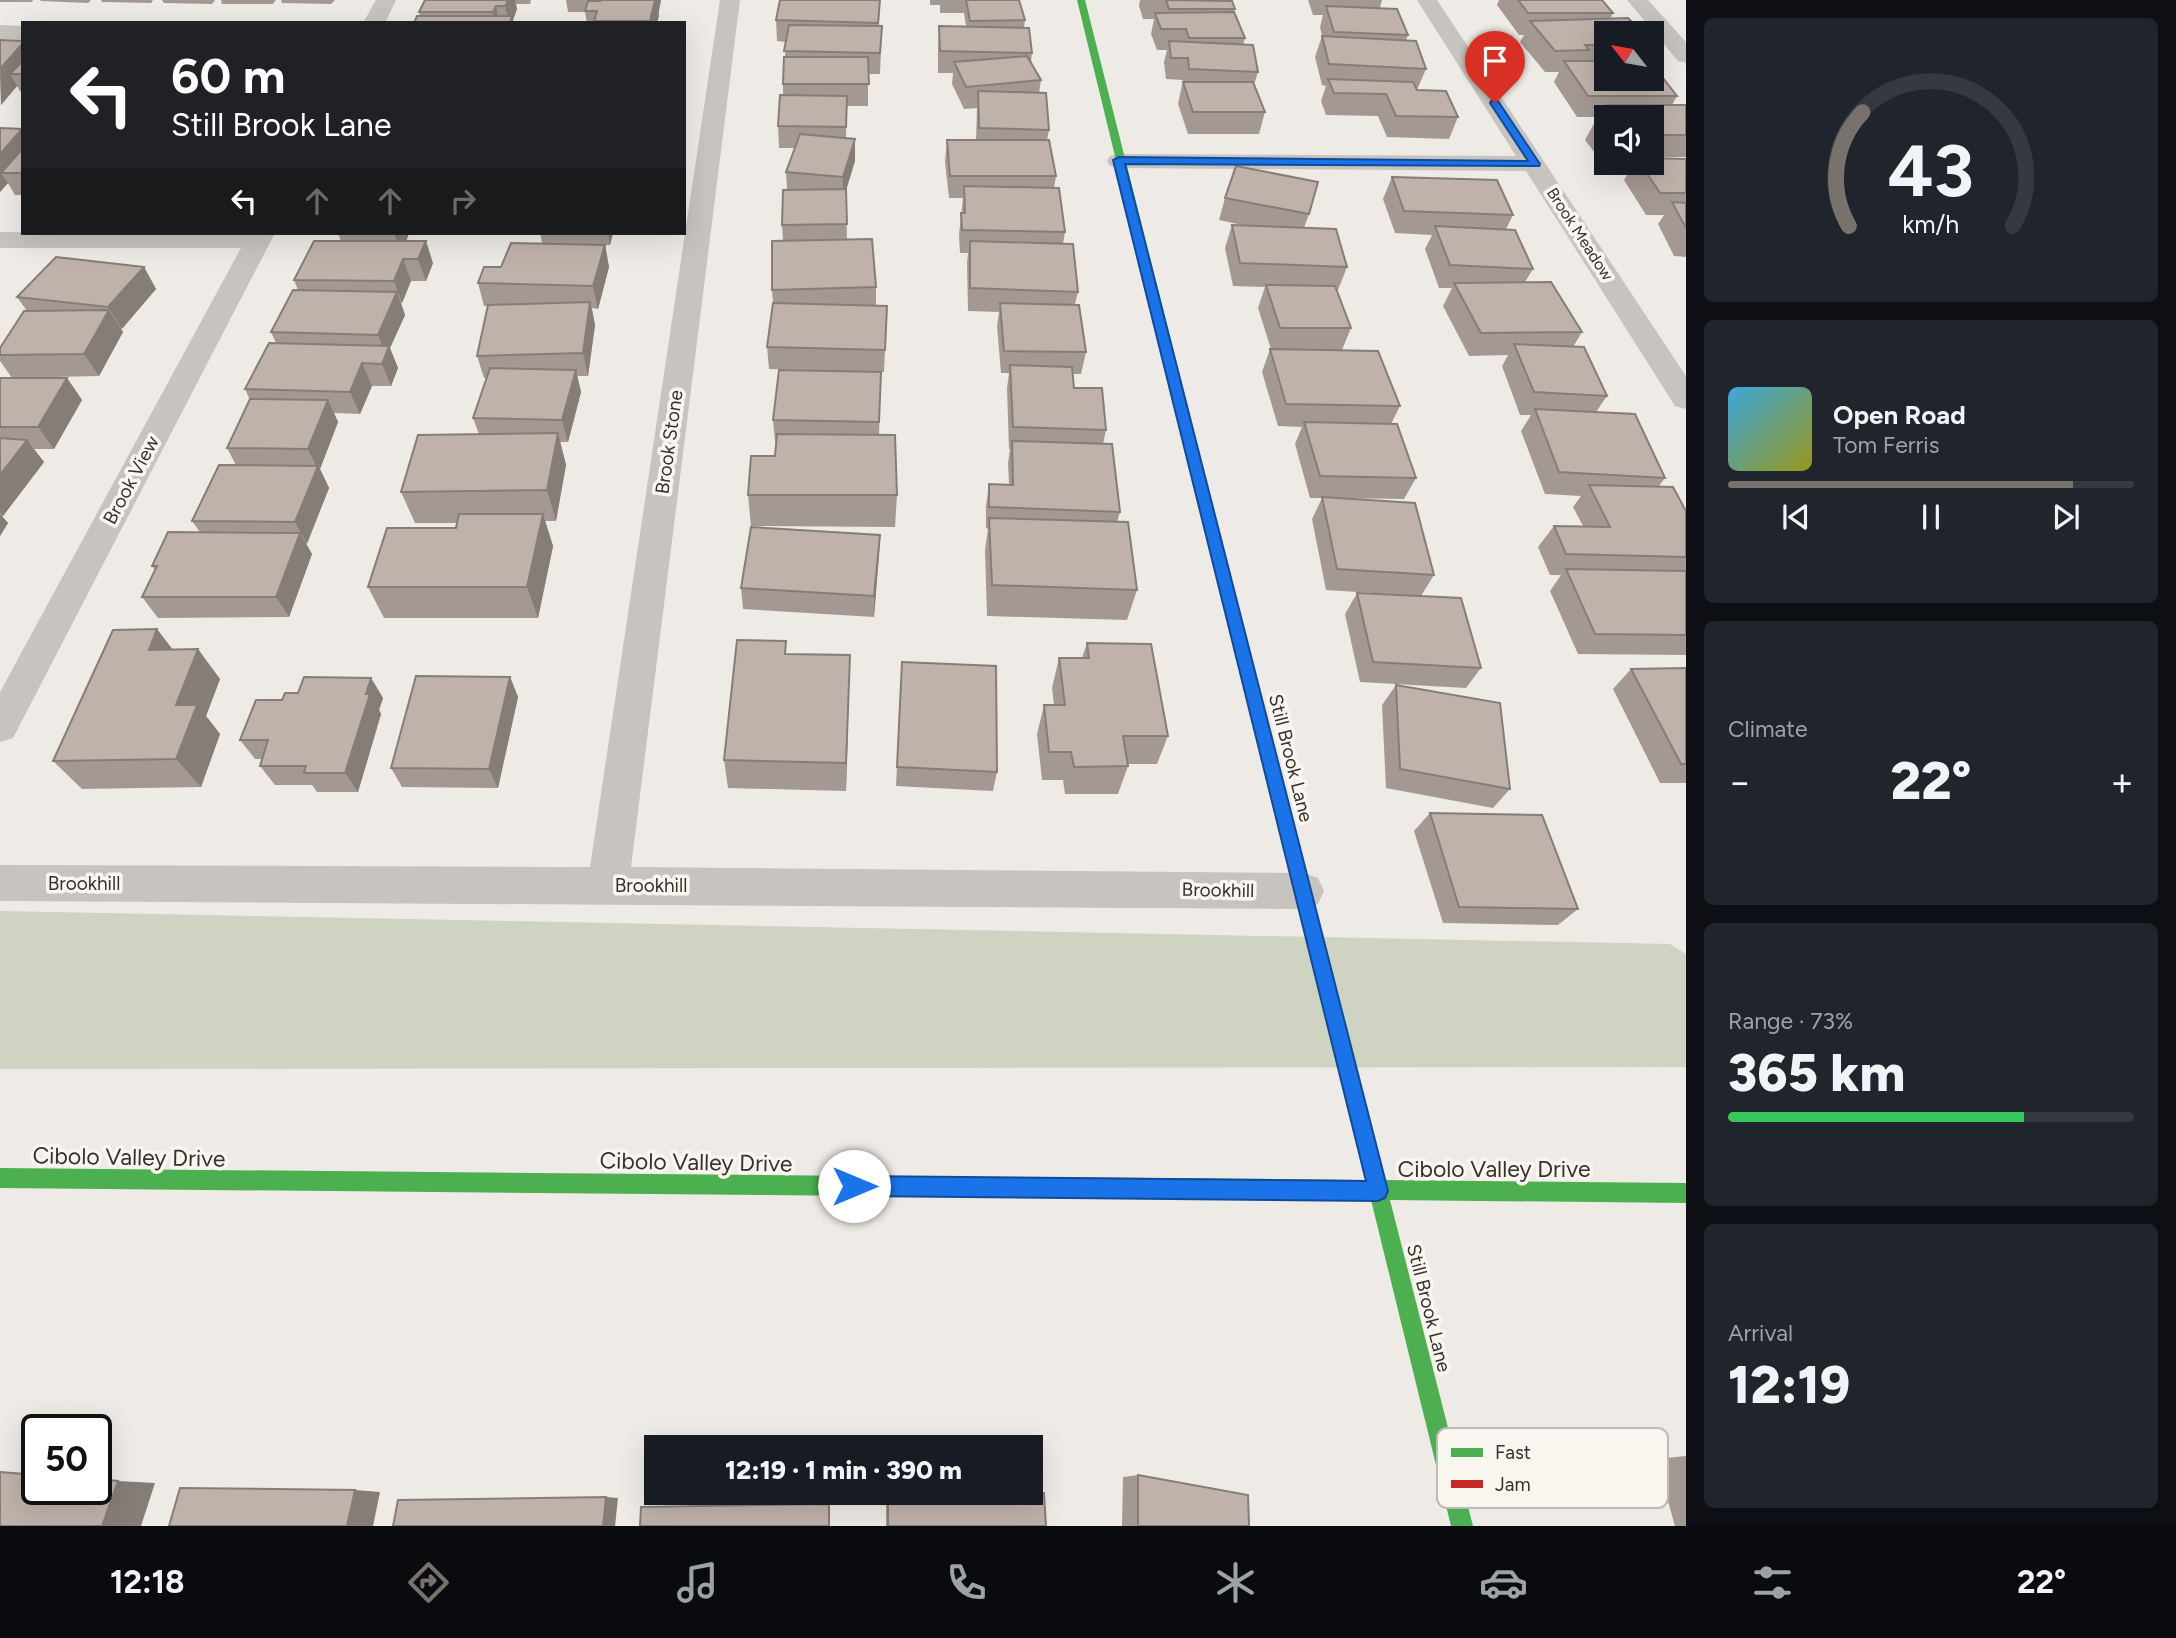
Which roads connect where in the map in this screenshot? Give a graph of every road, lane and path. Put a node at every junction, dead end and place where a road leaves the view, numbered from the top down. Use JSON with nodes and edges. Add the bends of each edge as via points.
{"nodes":[{"id":1,"x":386,"y":0,"type":"edge"},
{"id":2,"x":730,"y":0,"type":"edge"},
{"id":3,"x":1081,"y":0,"type":"edge"},
{"id":4,"x":1427,"y":0,"type":"edge"},
{"id":5,"x":1637,"y":0,"type":"edge"},
{"id":6,"x":375,"y":21,"type":"edge"},
{"id":7,"x":0,"y":33,"type":"edge"},
{"id":8,"x":21,"y":33,"type":"edge"},
{"id":9,"x":1686,"y":56,"type":"edge"},
{"id":10,"x":1119,"y":160,"type":"junction"},
{"id":11,"x":1535,"y":164,"type":"junction"},
{"id":12,"x":260,"y":237,"type":"edge"},
{"id":13,"x":0,"y":240,"type":"edge"},
{"id":14,"x":1686,"y":399,"type":"edge"},
{"id":15,"x":0,"y":727,"type":"edge"},
{"id":16,"x":0,"y":883,"type":"edge"},
{"id":17,"x":608,"y":885,"type":"junction"},
{"id":18,"x":1303,"y":891,"type":"junction"},
{"id":19,"x":0,"y":1178,"type":"edge"},
{"id":20,"x":1378,"y":1191,"type":"junction"},
{"id":21,"x":1686,"y":1193,"type":"edge"},
{"id":22,"x":1437,"y":1428,"type":"edge"},
{"id":23,"x":1457,"y":1508,"type":"edge"},
{"id":24,"x":1462,"y":1526,"type":"edge"}],
"edges":[{"from":1,"to":6,"type":"street"},
{"from":2,"to":17,"type":"street","name":"Brook Stone"},
{"from":3,"to":10,"type":"street","name":"Still Brook Lane"},
{"from":4,"to":11,"type":"street","name":"Brook Meadow"},
{"from":5,"to":9,"type":"street"},
{"from":7,"to":8,"type":"street"},
{"from":10,"to":11,"type":"street"},
{"from":10,"to":18,"type":"street","name":"Still Brook Lane"},
{"from":11,"to":14,"type":"street","name":"Brook Meadow"},
{"from":12,"to":13,"type":"street"},
{"from":12,"to":15,"type":"street","name":"Brook View"},
{"from":16,"to":17,"type":"street","name":"Brookhill"},
{"from":17,"to":18,"type":"street","name":"Brookhill"},
{"from":18,"to":20,"type":"street","name":"Still Brook Lane"},
{"from":19,"to":20,"type":"street","name":"Cibolo Valley Drive"},
{"from":20,"to":21,"type":"street","name":"Cibolo Valley Drive"},
{"from":20,"to":22,"type":"street","name":"Still Brook Lane"},
{"from":23,"to":24,"type":"street","name":"Still Brook Lane"}]}
